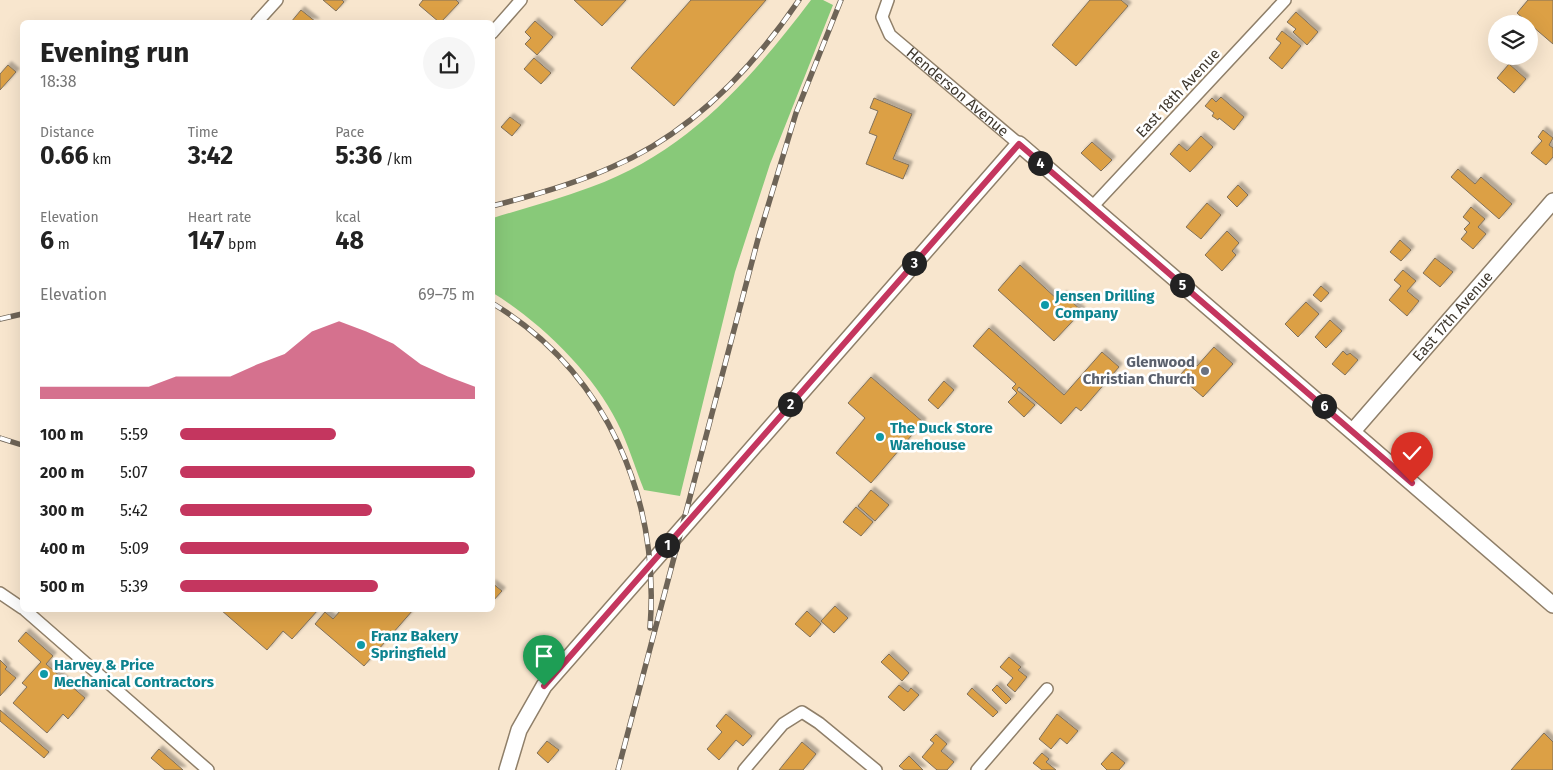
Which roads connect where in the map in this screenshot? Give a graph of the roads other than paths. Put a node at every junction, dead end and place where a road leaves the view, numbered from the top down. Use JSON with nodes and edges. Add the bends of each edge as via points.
{"nodes":[{"id":1,"x":277,"y":0,"type":"edge"},
{"id":2,"x":521,"y":0,"type":"edge"},
{"id":3,"x":888,"y":0,"type":"edge"},
{"id":4,"x":1285,"y":0,"type":"edge"},
{"id":5,"x":259,"y":20,"type":"edge"},
{"id":6,"x":495,"y":30,"type":"edge"},
{"id":7,"x":1019,"y":144,"type":"junction"},
{"id":8,"x":1553,"y":201,"type":"edge"},
{"id":9,"x":1092,"y":207,"type":"junction"},
{"id":10,"x":1353,"y":431,"type":"junction"},
{"id":11,"x":0,"y":593,"type":"edge"},
{"id":12,"x":1553,"y":605,"type":"edge"},
{"id":13,"x":20,"y":606,"type":"edge"},
{"id":14,"x":27,"y":612,"type":"edge"},
{"id":15,"x":1047,"y":689,"type":"dead end"},
{"id":16,"x":208,"y":770,"type":"edge"},
{"id":17,"x":507,"y":770,"type":"edge"},
{"id":18,"x":744,"y":770,"type":"edge"},
{"id":19,"x":876,"y":770,"type":"edge"},
{"id":20,"x":977,"y":770,"type":"edge"}],
"edges":[{"from":1,"to":5,"type":"street"},
{"from":2,"to":6,"type":"street"},
{"from":3,"to":7,"type":"street","name":"Henderson Avenue","via":[[882,17],[890,35]]},
{"from":4,"to":9,"type":"street","name":"East 18th Avenue"},
{"from":7,"to":9,"type":"street","name":"Henderson Avenue"},
{"from":7,"to":17,"type":"street","via":[[544,686],[519,730]]},
{"from":8,"to":10,"type":"street","name":"East 17th Avenue"},
{"from":9,"to":10,"type":"street","name":"Henderson Avenue"},
{"from":10,"to":12,"type":"street","name":"Henderson Avenue"},
{"from":11,"to":13,"type":"street"},
{"from":14,"to":16,"type":"street"},
{"from":15,"to":20,"type":"street"},
{"from":18,"to":19,"type":"street","via":[[783,724],[802,712]]}]}
